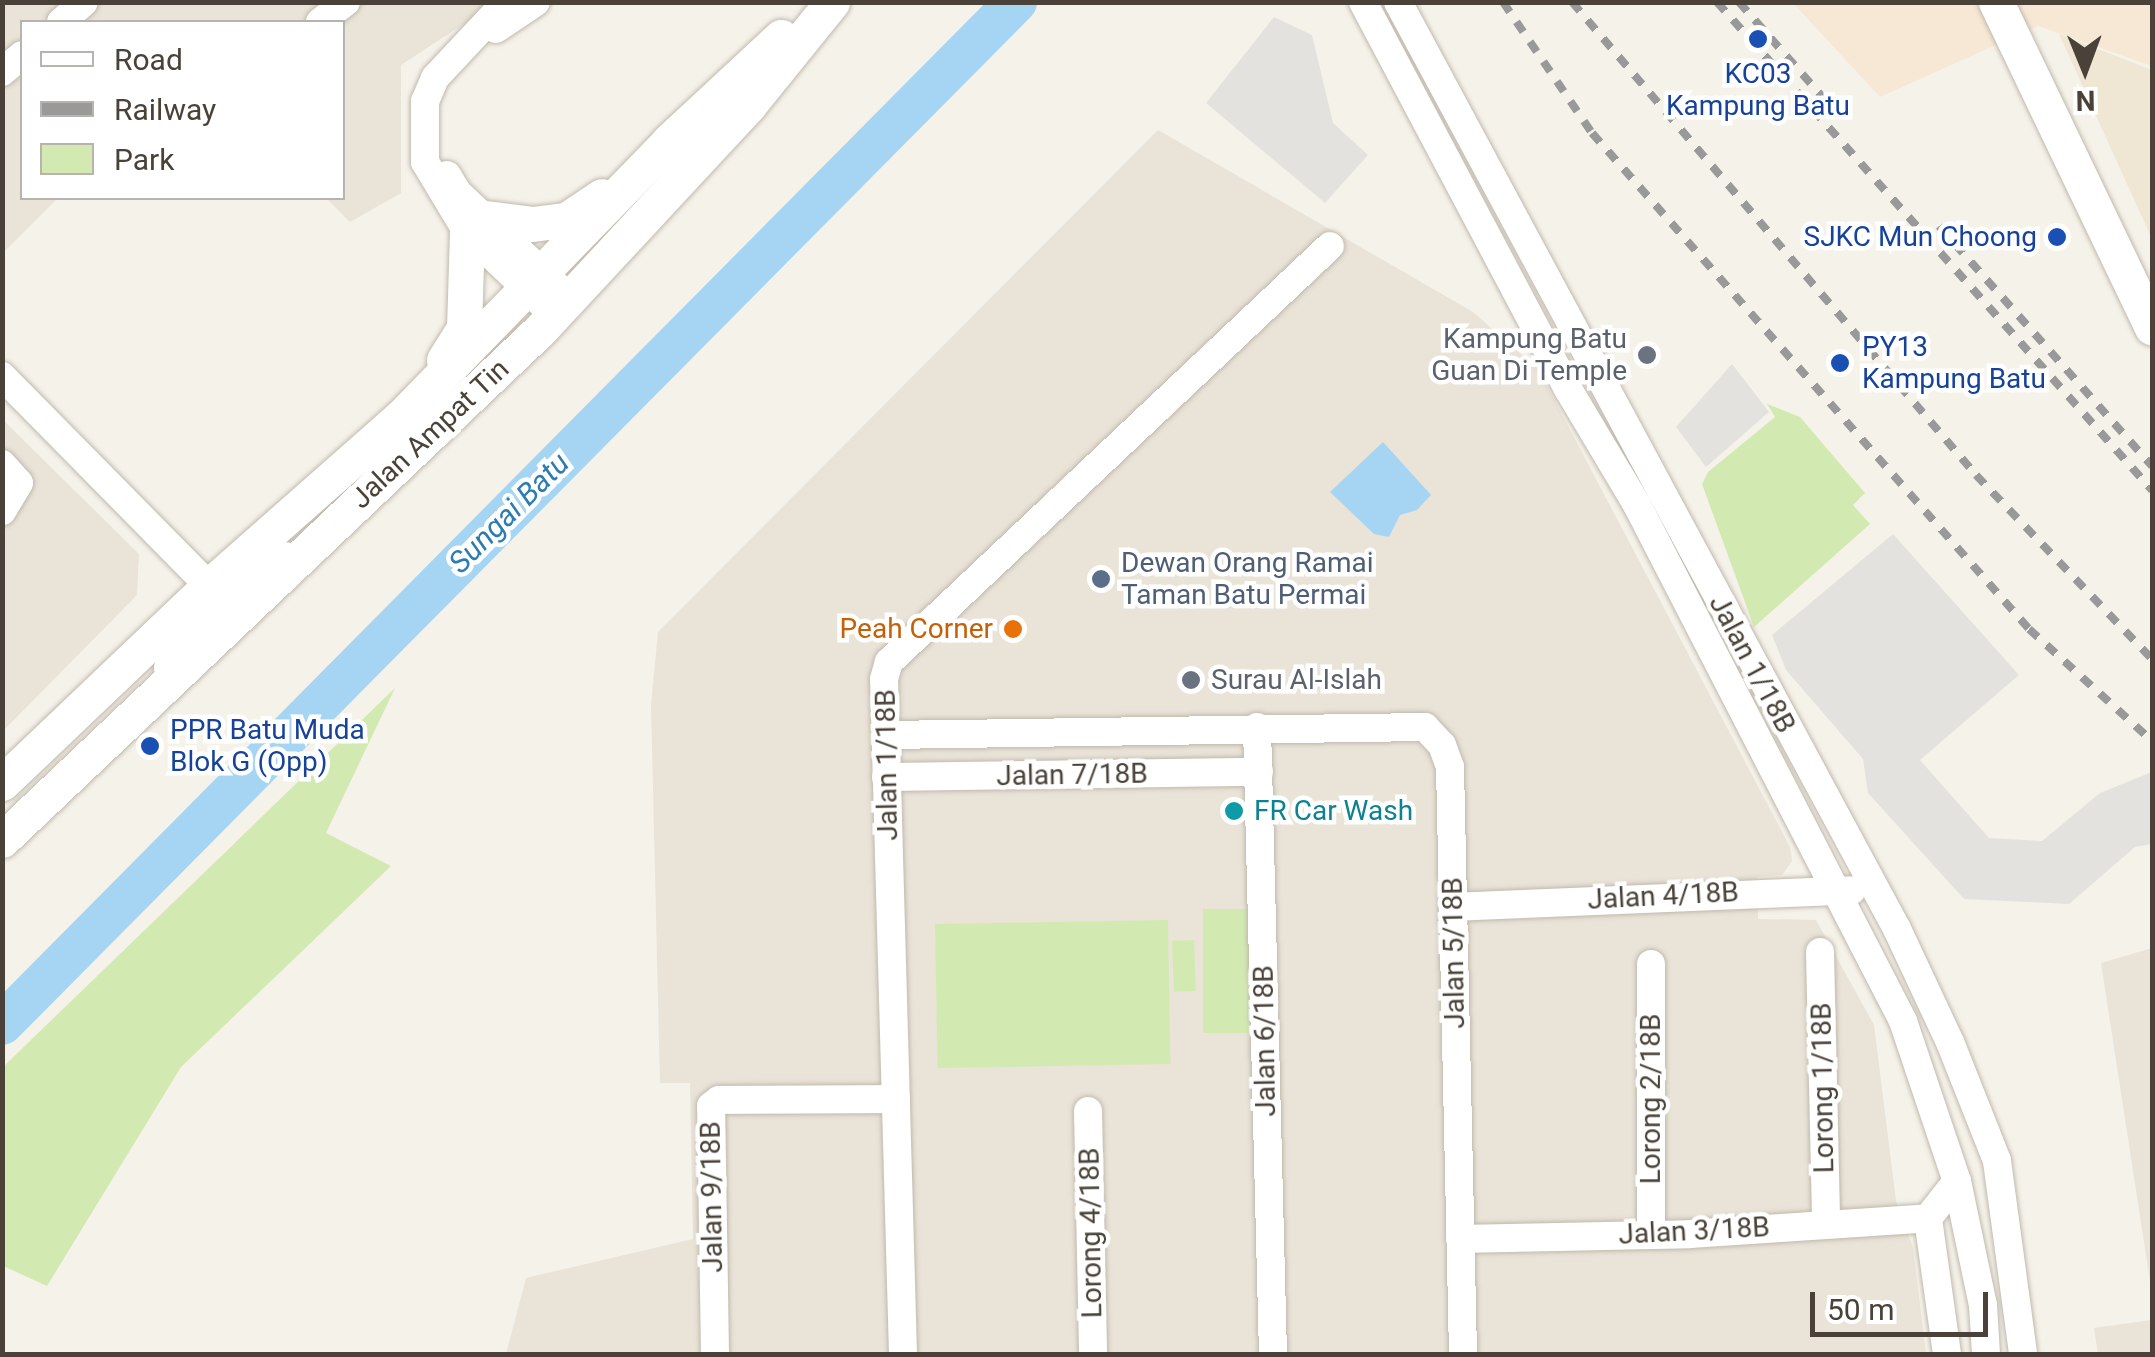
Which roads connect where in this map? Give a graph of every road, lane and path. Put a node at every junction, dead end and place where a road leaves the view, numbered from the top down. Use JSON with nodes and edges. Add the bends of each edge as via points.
{"nodes":[{"id":1,"x":84,"y":2,"type":"edge"},
{"id":2,"x":346,"y":2,"type":"edge"},
{"id":3,"x":506,"y":2,"type":"edge"},
{"id":4,"x":536,"y":2,"type":"edge"},
{"id":5,"x":817,"y":2,"type":"edge"},
{"id":6,"x":832,"y":2,"type":"edge"},
{"id":7,"x":1362,"y":2,"type":"edge"},
{"id":8,"x":1398,"y":2,"type":"edge"},
{"id":9,"x":1996,"y":2,"type":"edge"},
{"id":10,"x":63,"y":20,"type":"edge"},
{"id":11,"x":323,"y":20,"type":"edge"},
{"id":12,"x":669,"y":141,"type":"junction"},
{"id":13,"x":477,"y":225,"type":"junction"},
{"id":14,"x":1330,"y":246,"type":"dead end"},
{"id":15,"x":549,"y":295,"type":"junction"},
{"id":16,"x":2152,"y":327,"type":"edge"},
{"id":17,"x":2,"y":376,"type":"edge"},
{"id":18,"x":371,"y":444,"type":"junction"},
{"id":19,"x":2,"y":464,"type":"edge"},
{"id":20,"x":2,"y":511,"type":"edge"},
{"id":21,"x":335,"y":523,"type":"junction"},
{"id":22,"x":209,"y":586,"type":"junction"},
{"id":23,"x":139,"y":712,"type":"junction"},
{"id":24,"x":1257,"y":727,"type":"junction"},
{"id":25,"x":886,"y":735,"type":"junction"},
{"id":26,"x":1258,"y":772,"type":"junction"},
{"id":27,"x":886,"y":778,"type":"junction"},
{"id":28,"x":2,"y":783,"type":"edge"},
{"id":29,"x":2,"y":840,"type":"edge"},
{"id":30,"x":1836,"y":890,"type":"junction"},
{"id":31,"x":1872,"y":892,"type":"junction"},
{"id":32,"x":1454,"y":907,"type":"junction"},
{"id":33,"x":1820,"y":952,"type":"dead end"},
{"id":34,"x":1651,"y":964,"type":"dead end"},
{"id":35,"x":896,"y":1099,"type":"junction"},
{"id":36,"x":1088,"y":1110,"type":"dead end"},
{"id":37,"x":1957,"y":1181,"type":"junction"},
{"id":38,"x":1928,"y":1218,"type":"junction"},
{"id":39,"x":1826,"y":1223,"type":"junction"},
{"id":40,"x":1652,"y":1235,"type":"junction"},
{"id":41,"x":1971,"y":1238,"type":"junction"},
{"id":42,"x":1460,"y":1239,"type":"junction"},
{"id":43,"x":715,"y":1354,"type":"edge"},
{"id":44,"x":903,"y":1354,"type":"edge"},
{"id":45,"x":1093,"y":1354,"type":"edge"},
{"id":46,"x":1272,"y":1354,"type":"edge"},
{"id":47,"x":1463,"y":1354,"type":"edge"},
{"id":48,"x":1947,"y":1354,"type":"edge"},
{"id":49,"x":1986,"y":1354,"type":"edge"},
{"id":50,"x":2023,"y":1354,"type":"edge"}],
"edges":[{"from":1,"to":10,"type":"street"},
{"from":2,"to":11,"type":"street"},
{"from":3,"to":13,"type":"street","via":[[454,51],[426,101],[425,162]]},
{"from":4,"to":13,"type":"street","via":[[493,30],[464,60],[440,104],[445,171]]},
{"from":5,"to":12,"type":"street","name":"Jalan Ampat Tin"},
{"from":6,"to":15,"type":"street","name":"Jalan Ampat Tin","via":[[749,105]]},
{"from":7,"to":30,"type":"street","name":"Jalan 1/18B","via":[[1636,503]]},
{"from":8,"to":31,"type":"street","name":"Jalan 1/18B"},
{"from":9,"to":16,"type":"street"},
{"from":12,"to":13,"type":"street","via":[[566,220]]},
{"from":12,"to":15,"type":"street","name":"Jalan Ampat Tin"},
{"from":13,"to":15,"type":"street"},
{"from":13,"to":18,"type":"street","via":[[457,345]]},
{"from":14,"to":25,"type":"street","name":"Jalan 1/18B","via":[[889,662]]},
{"from":15,"to":18,"type":"street","name":"Jalan Ampat Tin"},
{"from":15,"to":21,"type":"street","name":"Jalan Ampat Tin"},
{"from":17,"to":22,"type":"street"},
{"from":18,"to":22,"type":"street","name":"Jalan Ampat Tin"},
{"from":19,"to":20,"type":"street","via":[[19,483]]},
{"from":21,"to":22,"type":"street","via":[[237,588],[219,593]]},
{"from":21,"to":23,"type":"street","name":"Jalan Ampat Tin"},
{"from":22,"to":23,"type":"street","via":[[213,606]]},
{"from":22,"to":28,"type":"street","name":"Jalan Ampat Tin"},
{"from":23,"to":29,"type":"street","name":"Jalan Ampat Tin"},
{"from":24,"to":25,"type":"street","name":"Jalan 7/18B"},
{"from":24,"to":26,"type":"street","name":"Jalan 6/18B"},
{"from":24,"to":32,"type":"street","name":"Jalan 5/18B","via":[[1425,727],[1450,767]]},
{"from":25,"to":27,"type":"street","name":"Jalan 1/18B"},
{"from":26,"to":27,"type":"street","name":"Jalan 7/18B"},
{"from":26,"to":46,"type":"street","name":"Jalan 6/18B"},
{"from":27,"to":35,"type":"street","name":"Jalan 1/18B"},
{"from":30,"to":31,"type":"street","name":"Jalan 4/18B"},
{"from":30,"to":32,"type":"street","name":"Jalan 4/18B"},
{"from":30,"to":37,"type":"street","name":"Jalan 1/18B","via":[[1903,1021]]},
{"from":31,"to":50,"type":"street","name":"Jalan 1/18B","via":[[1897,929],[1979,1104],[2008,1219]]},
{"from":32,"to":42,"type":"street","name":"Jalan 5/18B"},
{"from":33,"to":39,"type":"street","name":"Lorong 1/18B"},
{"from":34,"to":40,"type":"street","name":"Lorong 2/18B"},
{"from":35,"to":43,"type":"street","name":"Jalan 9/18B","via":[[718,1100],[711,1106]]},
{"from":35,"to":44,"type":"street","name":"Jalan 1/18B"},
{"from":36,"to":45,"type":"street","name":"Lorong 4/18B"},
{"from":37,"to":38,"type":"street"},
{"from":37,"to":41,"type":"street","name":"Jalan 1/18B"},
{"from":38,"to":39,"type":"street","name":"Jalan 3/18B"},
{"from":38,"to":41,"type":"street"},
{"from":38,"to":48,"type":"street"},
{"from":39,"to":40,"type":"street","name":"Jalan 3/18B"},
{"from":40,"to":42,"type":"street","name":"Jalan 3/18B"},
{"from":41,"to":49,"type":"street","name":"Jalan 1/18B"},
{"from":42,"to":47,"type":"street","name":"Jalan 5/18B"}]}
